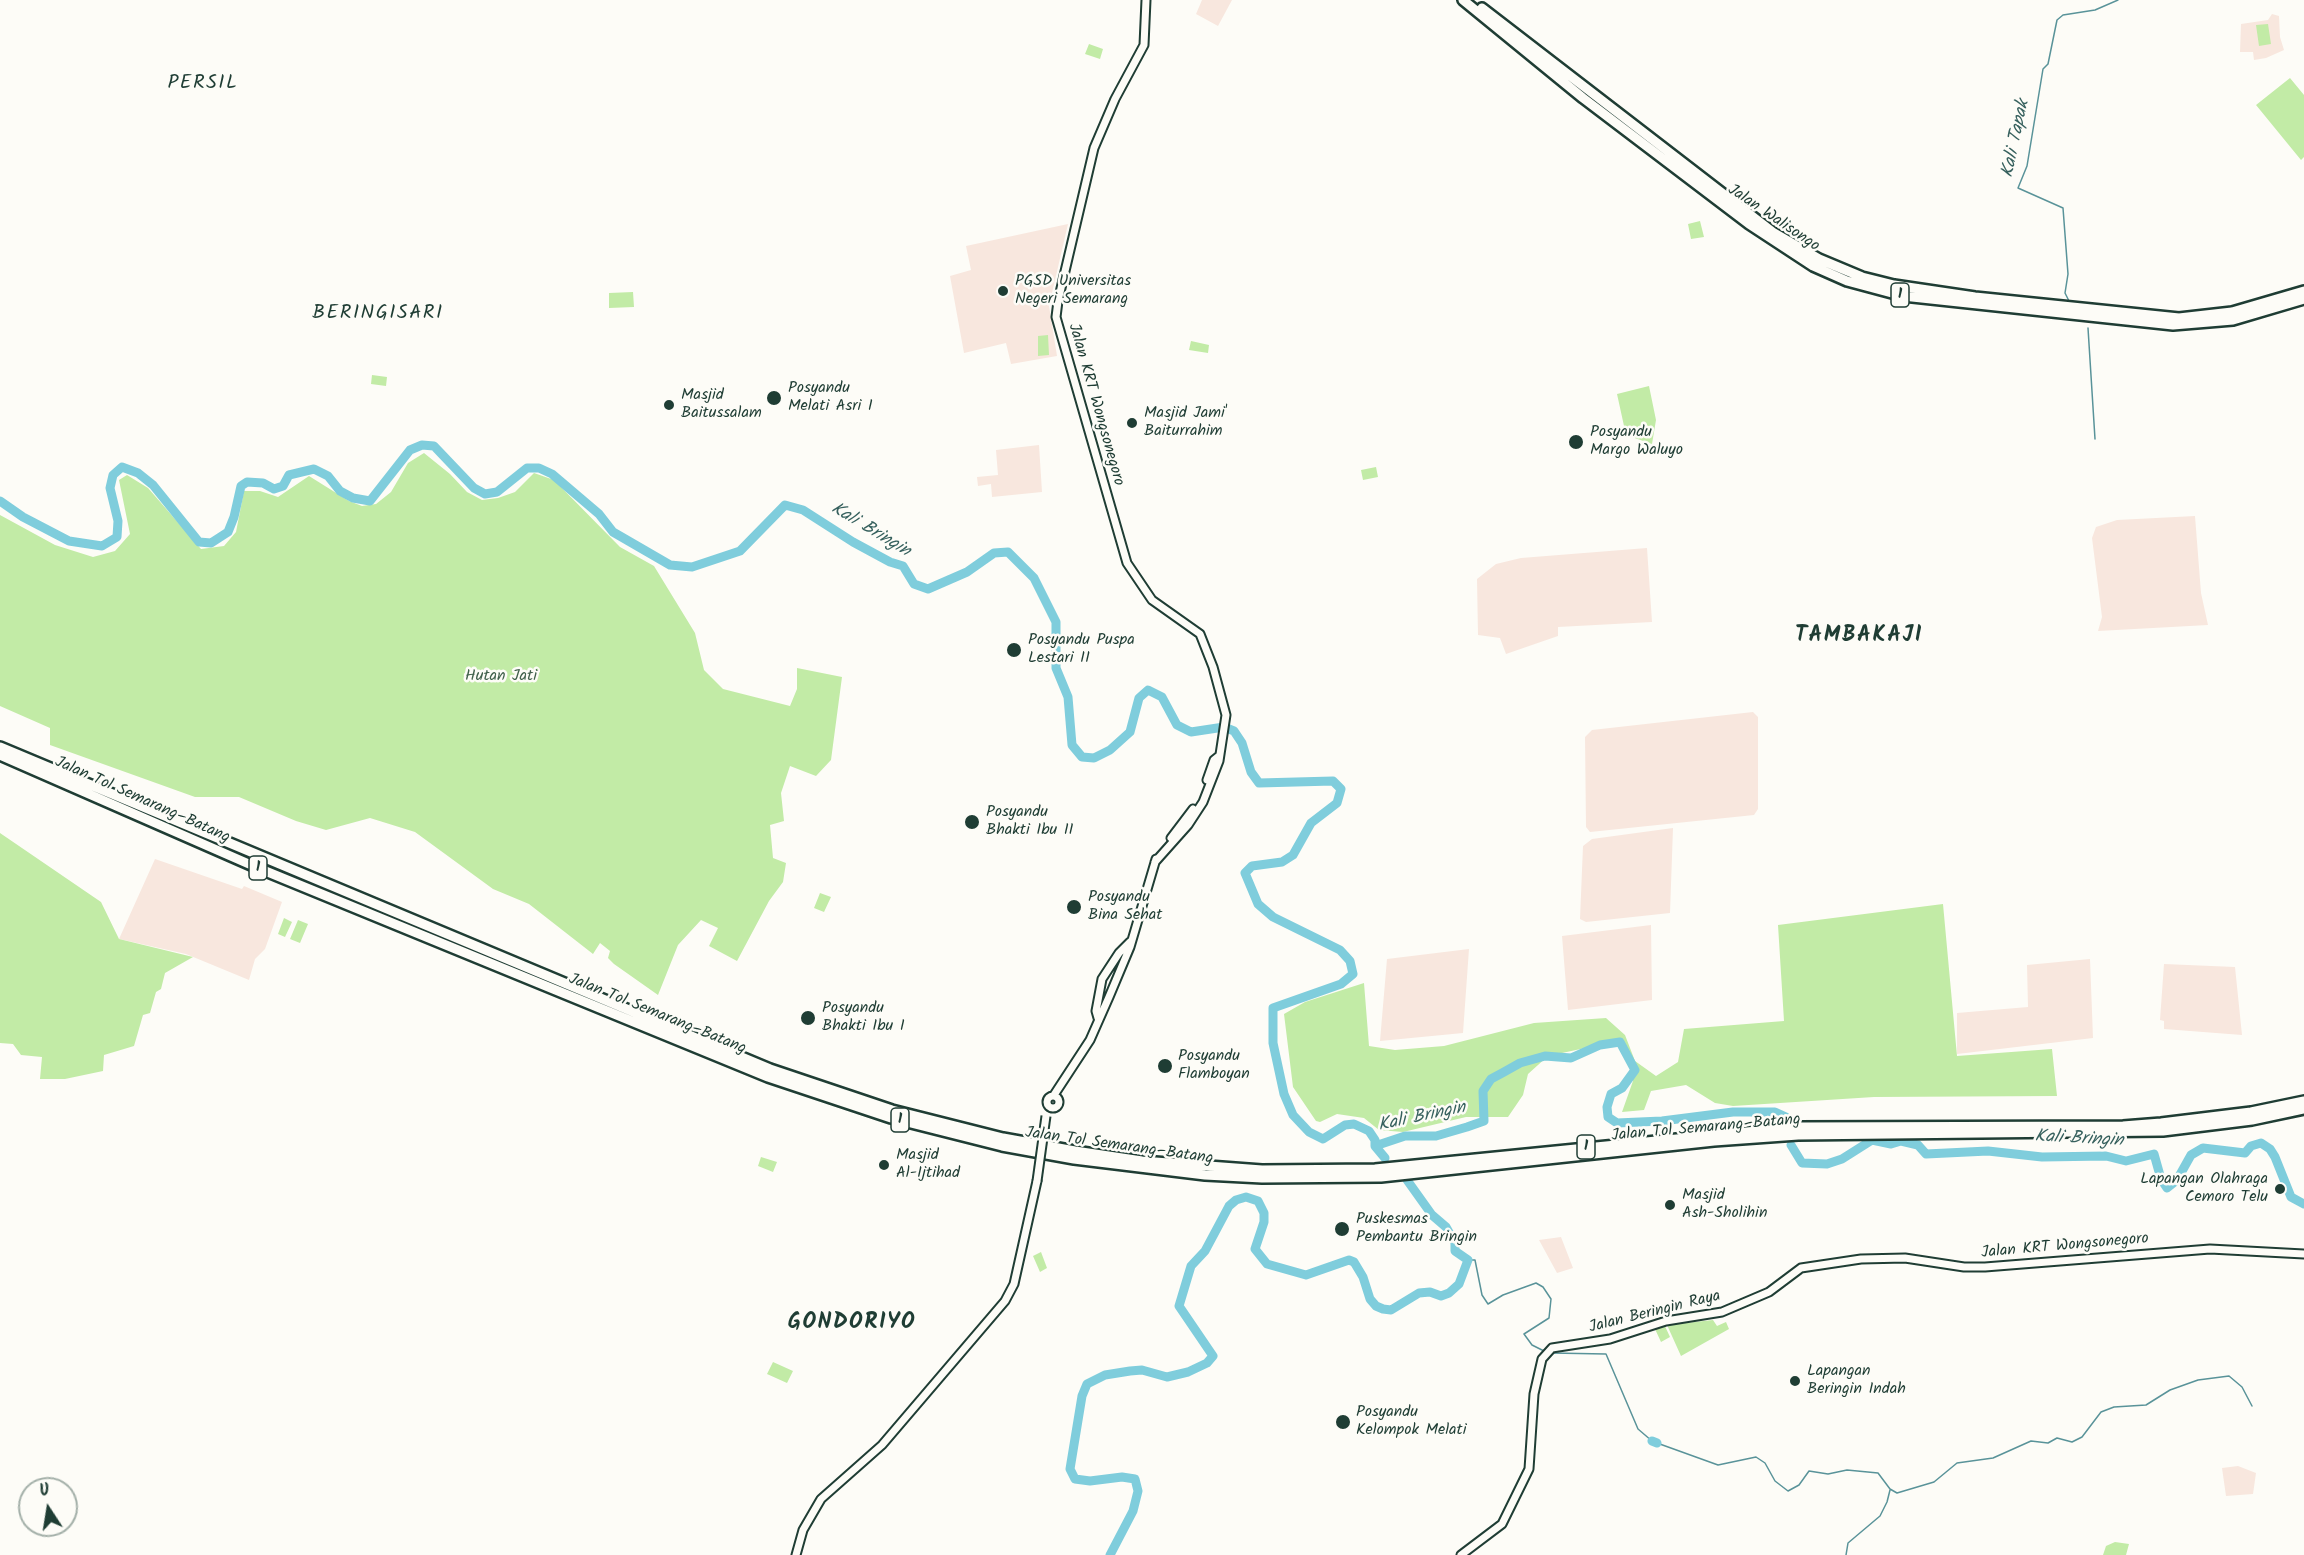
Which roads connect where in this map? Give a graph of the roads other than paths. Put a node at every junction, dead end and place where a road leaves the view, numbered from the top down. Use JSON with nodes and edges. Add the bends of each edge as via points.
{"nodes":[{"id":1,"x":1146,"y":0,"type":"edge"},
{"id":2,"x":1463,"y":0,"type":"edge"},
{"id":3,"x":1472,"y":0,"type":"edge"},
{"id":4,"x":1507,"y":31,"type":"junction"},
{"id":5,"x":2304,"y":291,"type":"edge"},
{"id":6,"x":2304,"y":298,"type":"edge"},
{"id":7,"x":0,"y":747,"type":"edge"},
{"id":8,"x":0,"y":755,"type":"edge"},
{"id":9,"x":1130,"y":942,"type":"junction"},
{"id":10,"x":1098,"y":1018,"type":"junction"},
{"id":11,"x":2304,"y":1101,"type":"edge"},
{"id":12,"x":2304,"y":1109,"type":"edge"},
{"id":13,"x":1797,"y":1131,"type":"junction"},
{"id":14,"x":1378,"y":1173,"type":"junction"},
{"id":15,"x":2304,"y":1254,"type":"edge"},
{"id":16,"x":1794,"y":1271,"type":"joint"},
{"id":17,"x":796,"y":1555,"type":"edge"},
{"id":18,"x":1461,"y":1555,"type":"edge"}],
"edges":[{"from":1,"to":9,"type":"street","name":"Jalan KRT Wongsonegoro","via":[[1144,45],[1094,148],[1056,317],[1127,563],[1152,600],[1200,634],[1226,715],[1224,739],[1206,794],[1196,814],[1155,862]]},
{"from":2,"to":4,"type":"highway","name":"Jalan Walisongo","number":"1"},
{"from":3,"to":4,"type":"highway","name":"Jalan Walisongo","number":"1"},
{"from":4,"to":5,"type":"highway","name":"Jalan Walisongo","number":"1","via":[[1774,233],[1862,278],[1984,299],[2178,318],[2232,312]]},
{"from":4,"to":6,"type":"highway","name":"Jalan Walisongo","number":"1","via":[[1624,129],[1749,224],[1814,266],[1847,281],[1903,296],[2174,325],[2233,320]]},
{"from":7,"to":14,"type":"highway","name":"Jalan Tol Semarang–Batang","number":"1","via":[[692,1038],[841,1095],[1003,1138],[1142,1161]]},
{"from":8,"to":14,"type":"highway","name":"Jalan Tol Semarang–Batang","number":"1","via":[[267,872],[701,1051],[838,1102],[944,1132],[1074,1159],[1216,1176]]},
{"from":9,"to":10,"type":"street","name":"Jalan KRT Wongsonegoro"},
{"from":9,"to":10,"type":"street","name":"Jalan KRT Wongsonegoro","via":[[1102,979]]},
{"from":10,"to":17,"type":"street","name":"Jalan KRT Wongsonegoro","bridge":true,"via":[[1090,1040],[1054,1095],[1059,1105],[1048,1106],[1037,1181],[1014,1284],[1005,1301],[882,1445],[821,1499],[803,1530]]},
{"from":11,"to":13,"type":"highway","name":"Jalan Tol Semarang–Batang","number":"1","via":[[2207,1118],[2123,1126]]},
{"from":12,"to":13,"type":"highway","name":"Jalan Tol Semarang–Batang","number":"1","via":[[2163,1131]]},
{"from":13,"to":14,"type":"highway","name":"Jalan Tol Semarang–Batang","number":"1"},
{"from":15,"to":16,"type":"street","name":"Jalan KRT Wongsonegoro","via":[[2210,1249],[1985,1267],[1905,1258],[1861,1259]]},
{"from":16,"to":18,"type":"street","name":"Jalan Beringin Raya","via":[[1769,1292],[1722,1312],[1666,1321],[1546,1353],[1534,1394],[1529,1469],[1502,1524]]}]}
